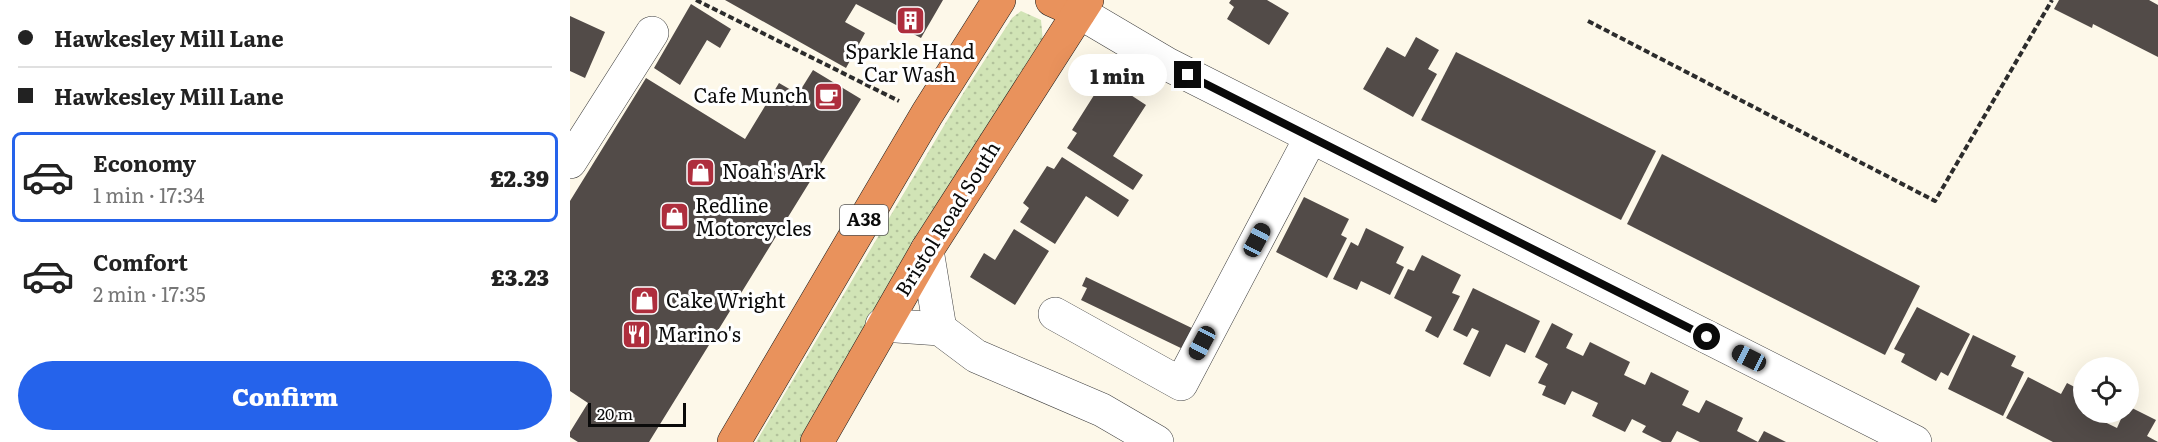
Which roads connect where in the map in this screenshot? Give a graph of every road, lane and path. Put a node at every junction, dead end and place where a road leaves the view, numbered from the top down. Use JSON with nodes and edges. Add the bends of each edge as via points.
{"nodes":[{"id":1,"x":696,"y":0,"type":"edge"},
{"id":2,"x":2052,"y":0,"type":"edge"},
{"id":3,"x":992,"y":2,"type":"edge"},
{"id":4,"x":1073,"y":4,"type":"edge"},
{"id":5,"x":1588,"y":21,"type":"dead end"},
{"id":6,"x":652,"y":33,"type":"dead end"},
{"id":7,"x":927,"y":114,"type":"junction"},
{"id":8,"x":1311,"y":136,"type":"junction"},
{"id":9,"x":570,"y":162,"type":"edge"},
{"id":10,"x":927,"y":250,"type":"junction"},
{"id":11,"x":1055,"y":314,"type":"dead end"},
{"id":12,"x":882,"y":326,"type":"junction"},
{"id":13,"x":940,"y":329,"type":"junction"},
{"id":14,"x":734,"y":442,"type":"edge"},
{"id":15,"x":817,"y":442,"type":"edge"},
{"id":16,"x":1157,"y":442,"type":"edge"},
{"id":17,"x":1915,"y":442,"type":"edge"}],
"edges":[{"from":1,"to":7,"type":"path"},
{"from":2,"to":5,"type":"path","via":[[1935,201]]},
{"from":3,"to":7,"type":"highway","number":"A38"},
{"from":4,"to":8,"type":"street","via":[[1167,64]]},
{"from":4,"to":10,"type":"highway","name":"Bristol Road South"},
{"from":6,"to":9,"type":"street"},
{"from":7,"to":14,"type":"highway","number":"A38"},
{"from":8,"to":11,"type":"street","via":[[1180,384]]},
{"from":8,"to":17,"type":"street"},
{"from":10,"to":12,"type":"highway","name":"Bristol Road South"},
{"from":10,"to":13,"type":"street"},
{"from":12,"to":13,"type":"street"},
{"from":12,"to":15,"type":"highway","name":"Bristol Road South"},
{"from":13,"to":16,"type":"street","via":[[976,356],[1102,410]]}]}
